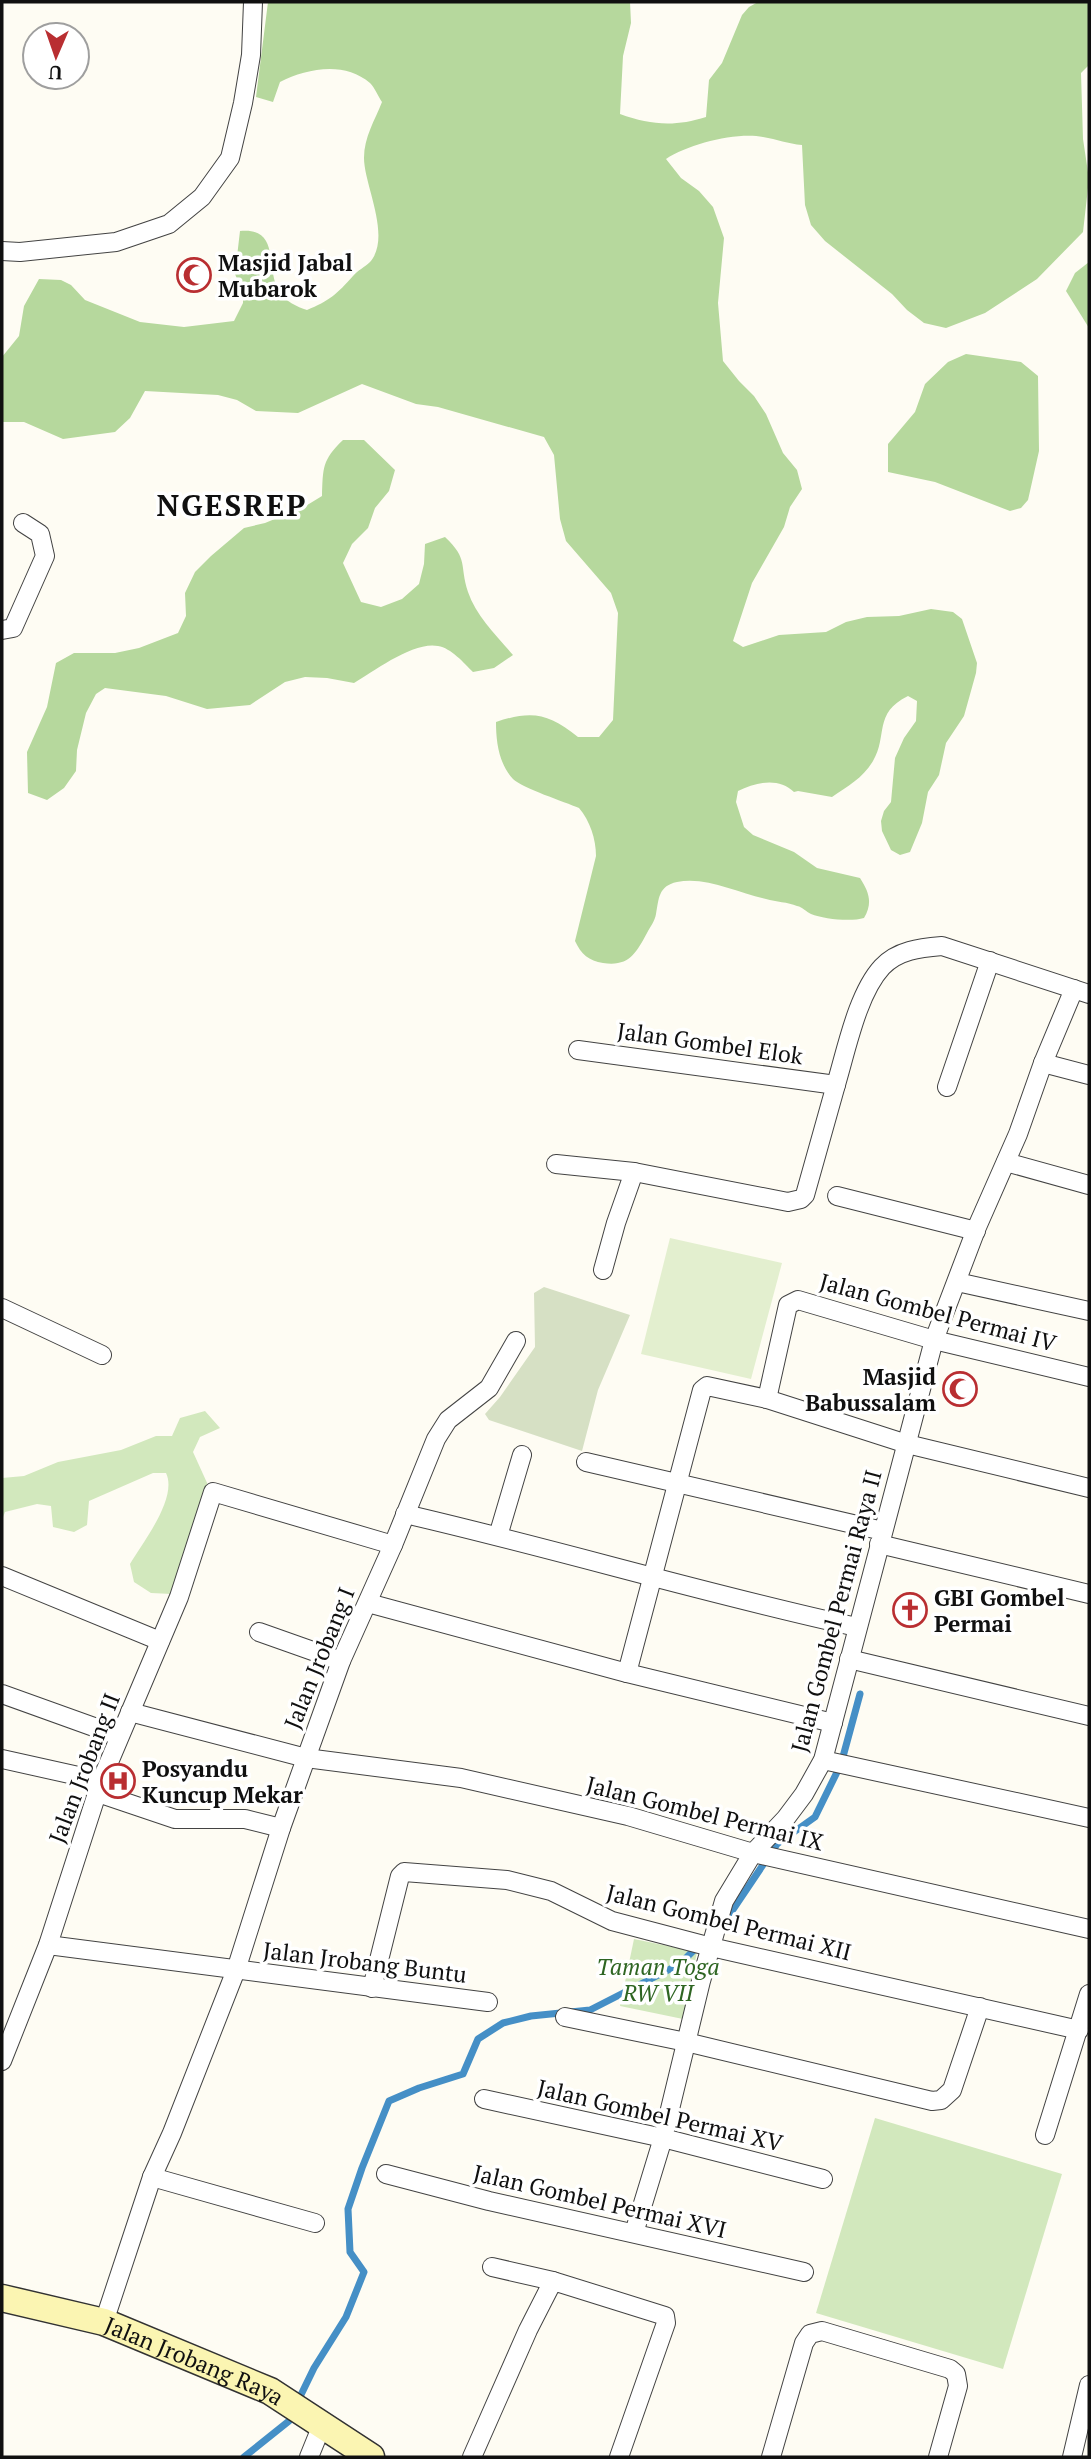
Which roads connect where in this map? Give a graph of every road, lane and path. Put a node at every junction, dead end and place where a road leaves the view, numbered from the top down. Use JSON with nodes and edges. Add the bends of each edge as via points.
{"nodes":[{"id":1,"x":253,"y":2,"type":"edge"},
{"id":2,"x":2,"y":251,"type":"edge"},
{"id":3,"x":23,"y":523,"type":"dead end"},
{"id":4,"x":2,"y":630,"type":"edge"},
{"id":5,"x":990,"y":961,"type":"junction"},
{"id":6,"x":1081,"y":992,"type":"edge"},
{"id":7,"x":578,"y":1050,"type":"dead end"},
{"id":8,"x":1043,"y":1063,"type":"junction"},
{"id":9,"x":1089,"y":1075,"type":"edge"},
{"id":10,"x":836,"y":1085,"type":"junction"},
{"id":11,"x":947,"y":1087,"type":"dead end"},
{"id":12,"x":1006,"y":1161,"type":"junction"},
{"id":13,"x":556,"y":1164,"type":"dead end"},
{"id":14,"x":634,"y":1172,"type":"junction"},
{"id":15,"x":1089,"y":1185,"type":"edge"},
{"id":16,"x":836,"y":1196,"type":"dead end"},
{"id":17,"x":976,"y":1231,"type":"junction"},
{"id":18,"x":603,"y":1270,"type":"dead end"},
{"id":19,"x":957,"y":1282,"type":"junction"},
{"id":20,"x":2,"y":1308,"type":"edge"},
{"id":21,"x":1089,"y":1311,"type":"edge"},
{"id":22,"x":934,"y":1340,"type":"junction"},
{"id":23,"x":516,"y":1341,"type":"dead end"},
{"id":24,"x":103,"y":1355,"type":"dead end"},
{"id":25,"x":1089,"y":1377,"type":"edge"},
{"id":26,"x":767,"y":1399,"type":"junction"},
{"id":27,"x":907,"y":1444,"type":"junction"},
{"id":28,"x":522,"y":1455,"type":"dead end"},
{"id":29,"x":586,"y":1462,"type":"dead end"},
{"id":30,"x":677,"y":1485,"type":"junction"},
{"id":31,"x":1089,"y":1488,"type":"edge"},
{"id":32,"x":405,"y":1514,"type":"junction"},
{"id":33,"x":498,"y":1536,"type":"junction"},
{"id":34,"x":881,"y":1537,"type":"junction"},
{"id":35,"x":393,"y":1545,"type":"junction"},
{"id":36,"x":2,"y":1576,"type":"edge"},
{"id":37,"x":653,"y":1578,"type":"junction"},
{"id":38,"x":1089,"y":1594,"type":"edge"},
{"id":39,"x":368,"y":1603,"type":"junction"},
{"id":40,"x":857,"y":1627,"type":"junction"},
{"id":41,"x":259,"y":1632,"type":"dead end"},
{"id":42,"x":160,"y":1641,"type":"junction"},
{"id":43,"x":849,"y":1659,"type":"junction"},
{"id":44,"x":341,"y":1661,"type":"junction"},
{"id":45,"x":627,"y":1673,"type":"junction"},
{"id":46,"x":2,"y":1694,"type":"edge"},
{"id":47,"x":130,"y":1712,"type":"junction"},
{"id":48,"x":1089,"y":1716,"type":"edge"},
{"id":49,"x":833,"y":1723,"type":"junction"},
{"id":50,"x":119,"y":1736,"type":"junction"},
{"id":51,"x":306,"y":1758,"type":"junction"},
{"id":52,"x":2,"y":1759,"type":"edge"},
{"id":53,"x":823,"y":1760,"type":"junction"},
{"id":54,"x":100,"y":1787,"type":"junction"},
{"id":55,"x":1089,"y":1818,"type":"edge"},
{"id":56,"x":281,"y":1828,"type":"junction"},
{"id":57,"x":753,"y":1853,"type":"junction"},
{"id":58,"x":1089,"y":1928,"type":"edge"},
{"id":59,"x":48,"y":1945,"type":"junction"},
{"id":60,"x":711,"y":1947,"type":"junction"},
{"id":61,"x":236,"y":1970,"type":"junction"},
{"id":62,"x":372,"y":1988,"type":"junction"},
{"id":63,"x":1089,"y":1994,"type":"edge"},
{"id":64,"x":488,"y":2002,"type":"dead end"},
{"id":65,"x":980,"y":2007,"type":"junction"},
{"id":66,"x":565,"y":2017,"type":"dead end"},
{"id":67,"x":1079,"y":2029,"type":"junction"},
{"id":68,"x":686,"y":2042,"type":"junction"},
{"id":69,"x":2,"y":2060,"type":"edge"},
{"id":70,"x":484,"y":2099,"type":"dead end"},
{"id":71,"x":1045,"y":2135,"type":"dead end"},
{"id":72,"x":663,"y":2138,"type":"junction"},
{"id":73,"x":386,"y":2174,"type":"dead end"},
{"id":74,"x":152,"y":2177,"type":"junction"},
{"id":75,"x":823,"y":2179,"type":"dead end"},
{"id":76,"x":315,"y":2223,"type":"dead end"},
{"id":77,"x":634,"y":2233,"type":"junction"},
{"id":78,"x":492,"y":2267,"type":"dead end"},
{"id":79,"x":804,"y":2272,"type":"dead end"},
{"id":80,"x":553,"y":2281,"type":"junction"},
{"id":81,"x":2,"y":2298,"type":"edge"},
{"id":82,"x":104,"y":2322,"type":"junction"},
{"id":83,"x":1089,"y":2385,"type":"edge"},
{"id":84,"x":322,"y":2425,"type":"junction"},
{"id":85,"x":309,"y":2457,"type":"edge"},
{"id":86,"x":370,"y":2457,"type":"edge"},
{"id":87,"x":472,"y":2457,"type":"edge"},
{"id":88,"x":619,"y":2457,"type":"edge"},
{"id":89,"x":771,"y":2457,"type":"edge"},
{"id":90,"x":938,"y":2457,"type":"edge"},
{"id":91,"x":1072,"y":2457,"type":"edge"}],
"edges":[{"from":1,"to":2,"type":"street","via":[[251,55],[230,158],[202,197],[169,224],[116,242]]},
{"from":3,"to":4,"type":"street","via":[[40,534],[46,556],[13,628]]},
{"from":5,"to":6,"type":"street"},
{"from":5,"to":10,"type":"street","via":[[942,946],[898,954],[883,965],[871,981]]},
{"from":5,"to":11,"type":"street"},
{"from":6,"to":8,"type":"street","name":"Jalan Gombel Permai Raya II"},
{"from":7,"to":10,"type":"street","name":"Jalan Gombel Elok"},
{"from":8,"to":9,"type":"street"},
{"from":8,"to":12,"type":"street","name":"Jalan Gombel Permai Raya II"},
{"from":10,"to":14,"type":"street","via":[[801,1199],[788,1202]]},
{"from":12,"to":15,"type":"street"},
{"from":12,"to":17,"type":"street","name":"Jalan Gombel Permai Raya II"},
{"from":13,"to":14,"type":"street"},
{"from":14,"to":18,"type":"street"},
{"from":16,"to":17,"type":"street"},
{"from":17,"to":19,"type":"street","name":"Jalan Gombel Permai Raya II"},
{"from":19,"to":21,"type":"street"},
{"from":19,"to":22,"type":"street","name":"Jalan Gombel Permai Raya II"},
{"from":20,"to":24,"type":"street"},
{"from":22,"to":25,"type":"street","name":"Jalan Gombel Permai IV"},
{"from":22,"to":26,"type":"street","name":"Jalan Gombel Permai IV","via":[[793,1301],[788,1305]]},
{"from":22,"to":27,"type":"street","name":"Jalan Gombel Permai Raya II"},
{"from":23,"to":32,"type":"street","name":"Jalan Jrobang I","via":[[489,1388],[444,1424]]},
{"from":26,"to":27,"type":"street"},
{"from":26,"to":30,"type":"street","via":[[704,1388]]},
{"from":27,"to":31,"type":"street"},
{"from":27,"to":34,"type":"street","name":"Jalan Gombel Permai Raya II"},
{"from":28,"to":33,"type":"street"},
{"from":29,"to":30,"type":"street"},
{"from":30,"to":34,"type":"street"},
{"from":30,"to":37,"type":"street"},
{"from":32,"to":33,"type":"street"},
{"from":32,"to":35,"type":"street","name":"Jalan Jrobang I"},
{"from":33,"to":37,"type":"street"},
{"from":34,"to":38,"type":"street"},
{"from":34,"to":40,"type":"street","name":"Jalan Gombel Permai Raya II"},
{"from":35,"to":39,"type":"street","name":"Jalan Jrobang I"},
{"from":35,"to":42,"type":"street","name":"Jalan Jrobang II","via":[[213,1492]]},
{"from":36,"to":42,"type":"street"},
{"from":37,"to":40,"type":"street"},
{"from":37,"to":45,"type":"street"},
{"from":39,"to":44,"type":"street","name":"Jalan Jrobang I"},
{"from":39,"to":45,"type":"street"},
{"from":40,"to":43,"type":"street","name":"Jalan Gombel Permai Raya II"},
{"from":41,"to":44,"type":"street"},
{"from":42,"to":47,"type":"street","name":"Jalan Jrobang II"},
{"from":43,"to":48,"type":"street"},
{"from":43,"to":49,"type":"street","name":"Jalan Gombel Permai Raya II"},
{"from":44,"to":51,"type":"street","name":"Jalan Jrobang I"},
{"from":45,"to":49,"type":"street"},
{"from":46,"to":50,"type":"street"},
{"from":47,"to":50,"type":"street","name":"Jalan Jrobang II"},
{"from":47,"to":51,"type":"street","name":"Jalan Gombel Permai IX"},
{"from":49,"to":53,"type":"street","name":"Jalan Gombel Permai Raya II"},
{"from":50,"to":54,"type":"street","name":"Jalan Jrobang II"},
{"from":51,"to":56,"type":"street","name":"Jalan Jrobang I"},
{"from":51,"to":57,"type":"street","name":"Jalan Gombel Permai IX","via":[[461,1778],[628,1816]]},
{"from":52,"to":54,"type":"street"},
{"from":53,"to":55,"type":"street"},
{"from":53,"to":57,"type":"street","name":"Jalan Gombel Permai Raya II","via":[[792,1811]]},
{"from":54,"to":56,"type":"street","via":[[175,1819],[245,1819]]},
{"from":54,"to":59,"type":"street","name":"Jalan Jrobang II"},
{"from":56,"to":61,"type":"street","name":"Jalan Jrobang I"},
{"from":57,"to":58,"type":"street","name":"Jalan Gombel Permai IX"},
{"from":57,"to":60,"type":"street","name":"Jalan Gombel Permai Raya II","via":[[724,1901]]},
{"from":59,"to":61,"type":"street","name":"Jalan Jrobang Buntu"},
{"from":59,"to":69,"type":"street","name":"Jalan Jrobang II"},
{"from":60,"to":62,"type":"street","name":"Jalan Gombel Permai XII","via":[[612,1921],[551,1891],[507,1881],[404,1872]]},
{"from":60,"to":65,"type":"street","name":"Jalan Gombel Permai XII"},
{"from":60,"to":68,"type":"street","name":"Jalan Gombel Permai Raya II"},
{"from":61,"to":62,"type":"street","name":"Jalan Jrobang Buntu"},
{"from":61,"to":74,"type":"street","name":"Jalan Jrobang I"},
{"from":62,"to":64,"type":"street","name":"Jalan Jrobang Buntu"},
{"from":63,"to":67,"type":"street"},
{"from":65,"to":67,"type":"street","name":"Jalan Gombel Permai XII"},
{"from":65,"to":68,"type":"street","via":[[952,2090],[942,2100]]},
{"from":66,"to":68,"type":"street"},
{"from":67,"to":71,"type":"street"},
{"from":68,"to":72,"type":"street","name":"Jalan Gombel Permai Raya II"},
{"from":70,"to":72,"type":"street","name":"Jalan Gombel Permai XV"},
{"from":72,"to":75,"type":"street","name":"Jalan Gombel Permai XV"},
{"from":72,"to":77,"type":"street","name":"Jalan Gombel Permai Raya II"},
{"from":73,"to":77,"type":"street","name":"Jalan Gombel Permai XVI"},
{"from":74,"to":76,"type":"street"},
{"from":74,"to":82,"type":"street","name":"Jalan Jrobang I"},
{"from":77,"to":79,"type":"street","name":"Jalan Gombel Permai XVI"},
{"from":78,"to":80,"type":"street"},
{"from":80,"to":87,"type":"street"},
{"from":80,"to":88,"type":"street","via":[[665,2316]]},
{"from":81,"to":82,"type":"street","name":"Jalan Jrobang Raya"},
{"from":82,"to":84,"type":"street","name":"Jalan Jrobang Raya","via":[[270,2391]]},
{"from":83,"to":91,"type":"street"},
{"from":84,"to":85,"type":"street"},
{"from":84,"to":86,"type":"street","name":"Jalan Jrobang Raya"},
{"from":89,"to":90,"type":"street","via":[[804,2343],[810,2334],[822,2331],[956,2374],[958,2386]]}]}
